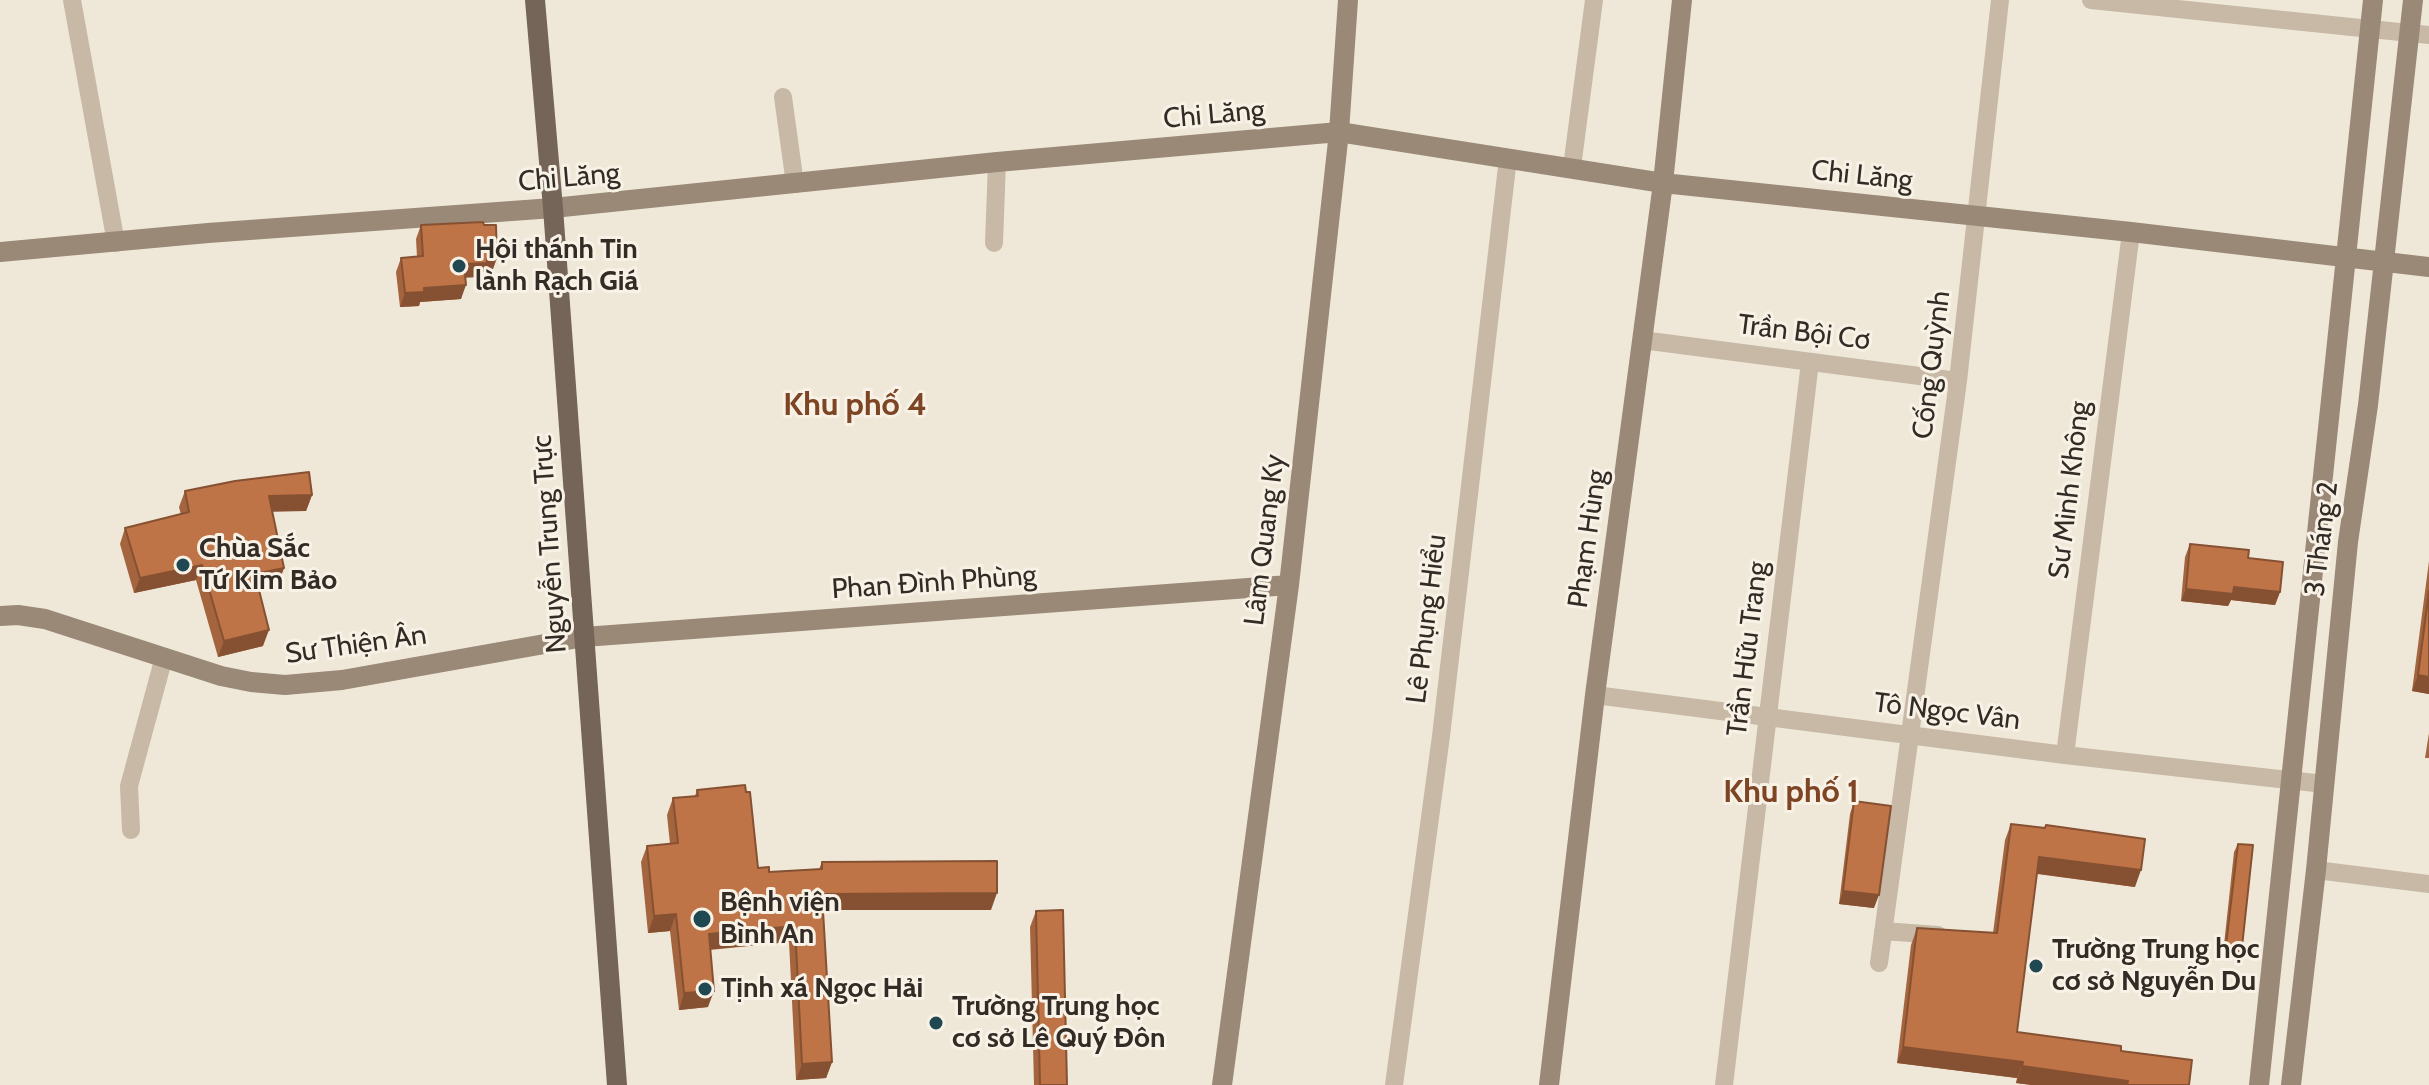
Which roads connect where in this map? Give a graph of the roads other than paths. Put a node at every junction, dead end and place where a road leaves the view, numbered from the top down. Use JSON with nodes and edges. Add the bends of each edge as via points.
{"nodes":[{"id":1,"x":72,"y":0,"type":"edge"},
{"id":2,"x":535,"y":0,"type":"edge"},
{"id":3,"x":1348,"y":0,"type":"edge"},
{"id":4,"x":1594,"y":0,"type":"edge"},
{"id":5,"x":1682,"y":0,"type":"edge"},
{"id":6,"x":2000,"y":0,"type":"edge"},
{"id":7,"x":2091,"y":0,"type":"edge"},
{"id":8,"x":2373,"y":0,"type":"edge"},
{"id":9,"x":2413,"y":0,"type":"edge"},
{"id":10,"x":2370,"y":29,"type":"junction"},
{"id":11,"x":2419,"y":34,"type":"edge"},
{"id":12,"x":783,"y":97,"type":"dead end"},
{"id":13,"x":1339,"y":132,"type":"junction"},
{"id":14,"x":1508,"y":158,"type":"junction"},
{"id":15,"x":997,"y":162,"type":"junction"},
{"id":16,"x":1572,"y":167,"type":"junction"},
{"id":17,"x":1663,"y":183,"type":"junction"},
{"id":18,"x":795,"y":184,"type":"junction"},
{"id":19,"x":553,"y":208,"type":"junction"},
{"id":20,"x":1978,"y":216,"type":"junction"},
{"id":21,"x":2131,"y":232,"type":"junction"},
{"id":22,"x":116,"y":243,"type":"junction"},
{"id":23,"x":994,"y":243,"type":"dead end"},
{"id":24,"x":0,"y":252,"type":"edge"},
{"id":25,"x":2346,"y":256,"type":"junction"},
{"id":26,"x":2384,"y":261,"type":"junction"},
{"id":27,"x":2429,"y":267,"type":"edge"},
{"id":28,"x":1642,"y":340,"type":"junction"},
{"id":29,"x":1810,"y":362,"type":"junction"},
{"id":30,"x":1958,"y":381,"type":"junction"},
{"id":31,"x":1289,"y":585,"type":"junction"},
{"id":32,"x":0,"y":616,"type":"edge"},
{"id":33,"x":584,"y":637,"type":"junction"},
{"id":34,"x":164,"y":657,"type":"junction"},
{"id":35,"x":1595,"y":695,"type":"junction"},
{"id":36,"x":1768,"y":718,"type":"junction"},
{"id":37,"x":1911,"y":736,"type":"junction"},
{"id":38,"x":2065,"y":755,"type":"junction"},
{"id":39,"x":2292,"y":780,"type":"junction"},
{"id":40,"x":2324,"y":784,"type":"junction"},
{"id":41,"x":131,"y":830,"type":"dead end"},
{"id":42,"x":2316,"y":870,"type":"junction"},
{"id":43,"x":2429,"y":884,"type":"edge"},
{"id":44,"x":1883,"y":931,"type":"junction"},
{"id":45,"x":1957,"y":936,"type":"edge"},
{"id":46,"x":1879,"y":963,"type":"dead end"},
{"id":47,"x":617,"y":1085,"type":"edge"},
{"id":48,"x":1222,"y":1085,"type":"edge"},
{"id":49,"x":1394,"y":1085,"type":"edge"},
{"id":50,"x":1549,"y":1085,"type":"edge"},
{"id":51,"x":1724,"y":1085,"type":"edge"},
{"id":52,"x":2259,"y":1085,"type":"edge"},
{"id":53,"x":2291,"y":1085,"type":"edge"}],
"edges":[{"from":1,"to":22,"type":"street"},
{"from":2,"to":19,"type":"main road","name":"Nguyễn Trung Trực"},
{"from":3,"to":13,"type":"street","name":"Lâm Quang Ky"},
{"from":4,"to":16,"type":"street"},
{"from":5,"to":17,"type":"street","name":"Phạm Hùng"},
{"from":6,"to":20,"type":"street","name":"Cống Quỳnh"},
{"from":7,"to":10,"type":"street"},
{"from":8,"to":10,"type":"street","name":"3 Tháng 2"},
{"from":9,"to":11,"type":"street","name":"3 Tháng 2"},
{"from":10,"to":11,"type":"street"},
{"from":10,"to":25,"type":"street","name":"3 Tháng 2"},
{"from":11,"to":26,"type":"street","name":"3 Tháng 2"},
{"from":12,"to":18,"type":"street"},
{"from":13,"to":14,"type":"street","name":"Chi Lăng"},
{"from":13,"to":15,"type":"street","name":"Chi Lăng"},
{"from":13,"to":31,"type":"street","name":"Lâm Quang Ky"},
{"from":14,"to":16,"type":"street","name":"Chi Lăng"},
{"from":14,"to":49,"type":"street","name":"Lê Phụng Hiểu","via":[[1441,736]]},
{"from":15,"to":18,"type":"street","name":"Chi Lăng"},
{"from":15,"to":23,"type":"street"},
{"from":16,"to":17,"type":"street","name":"Chi Lăng"},
{"from":17,"to":20,"type":"street","name":"Chi Lăng"},
{"from":17,"to":28,"type":"street","name":"Phạm Hùng"},
{"from":18,"to":19,"type":"street","name":"Chi Lăng"},
{"from":19,"to":22,"type":"street","name":"Chi Lăng"},
{"from":19,"to":33,"type":"main road","name":"Nguyễn Trung Trực"},
{"from":20,"to":21,"type":"street","name":"Chi Lăng"},
{"from":20,"to":30,"type":"street","name":"Cống Quỳnh"},
{"from":21,"to":25,"type":"street","name":"Chi Lăng"},
{"from":21,"to":38,"type":"street","name":"Sư Minh Không"},
{"from":22,"to":24,"type":"street","name":"Chi Lăng"},
{"from":25,"to":26,"type":"street","name":"Chi Lăng"},
{"from":25,"to":39,"type":"street","name":"3 Tháng 2"},
{"from":26,"to":27,"type":"street","name":"Chi Lăng"},
{"from":26,"to":40,"type":"street","name":"3 Tháng 2"},
{"from":28,"to":29,"type":"street","name":"Trần Bội Cơ"},
{"from":28,"to":35,"type":"street","name":"Phạm Hùng"},
{"from":29,"to":30,"type":"street","name":"Trần Bội Cơ"},
{"from":29,"to":36,"type":"street","name":"Trần Hữu Trang"},
{"from":30,"to":37,"type":"street","name":"Cống Quỳnh"},
{"from":31,"to":33,"type":"street","name":"Phan Đình Phùng"},
{"from":31,"to":48,"type":"street","name":"Lâm Quang Ky"},
{"from":32,"to":34,"type":"street","name":"Sư Thiện Ân","via":[[45,619]]},
{"from":33,"to":34,"type":"street","name":"Sư Thiện Ân","via":[[342,680],[285,685],[221,676]]},
{"from":33,"to":47,"type":"main road","name":"Nguyễn Trung Trực"},
{"from":34,"to":41,"type":"street","via":[[129,786]]},
{"from":35,"to":36,"type":"street","name":"Tô Ngọc Vân"},
{"from":35,"to":50,"type":"street","name":"Phạm Hùng"},
{"from":36,"to":37,"type":"street","name":"Tô Ngọc Vân"},
{"from":36,"to":51,"type":"street","name":"Trần Hữu Trang"},
{"from":37,"to":38,"type":"street","name":"Tô Ngọc Vân"},
{"from":37,"to":44,"type":"street","name":"Cống Quỳnh"},
{"from":38,"to":39,"type":"street","name":"Tô Ngọc Vân"},
{"from":39,"to":40,"type":"street","name":"Tô Ngọc Vân"},
{"from":39,"to":52,"type":"street","name":"3 Tháng 2"},
{"from":40,"to":42,"type":"street","name":"3 Tháng 2"},
{"from":42,"to":43,"type":"street"},
{"from":42,"to":53,"type":"street","name":"3 Tháng 2"},
{"from":44,"to":45,"type":"street"},
{"from":44,"to":46,"type":"street","name":"Cống Quỳnh"}]}
